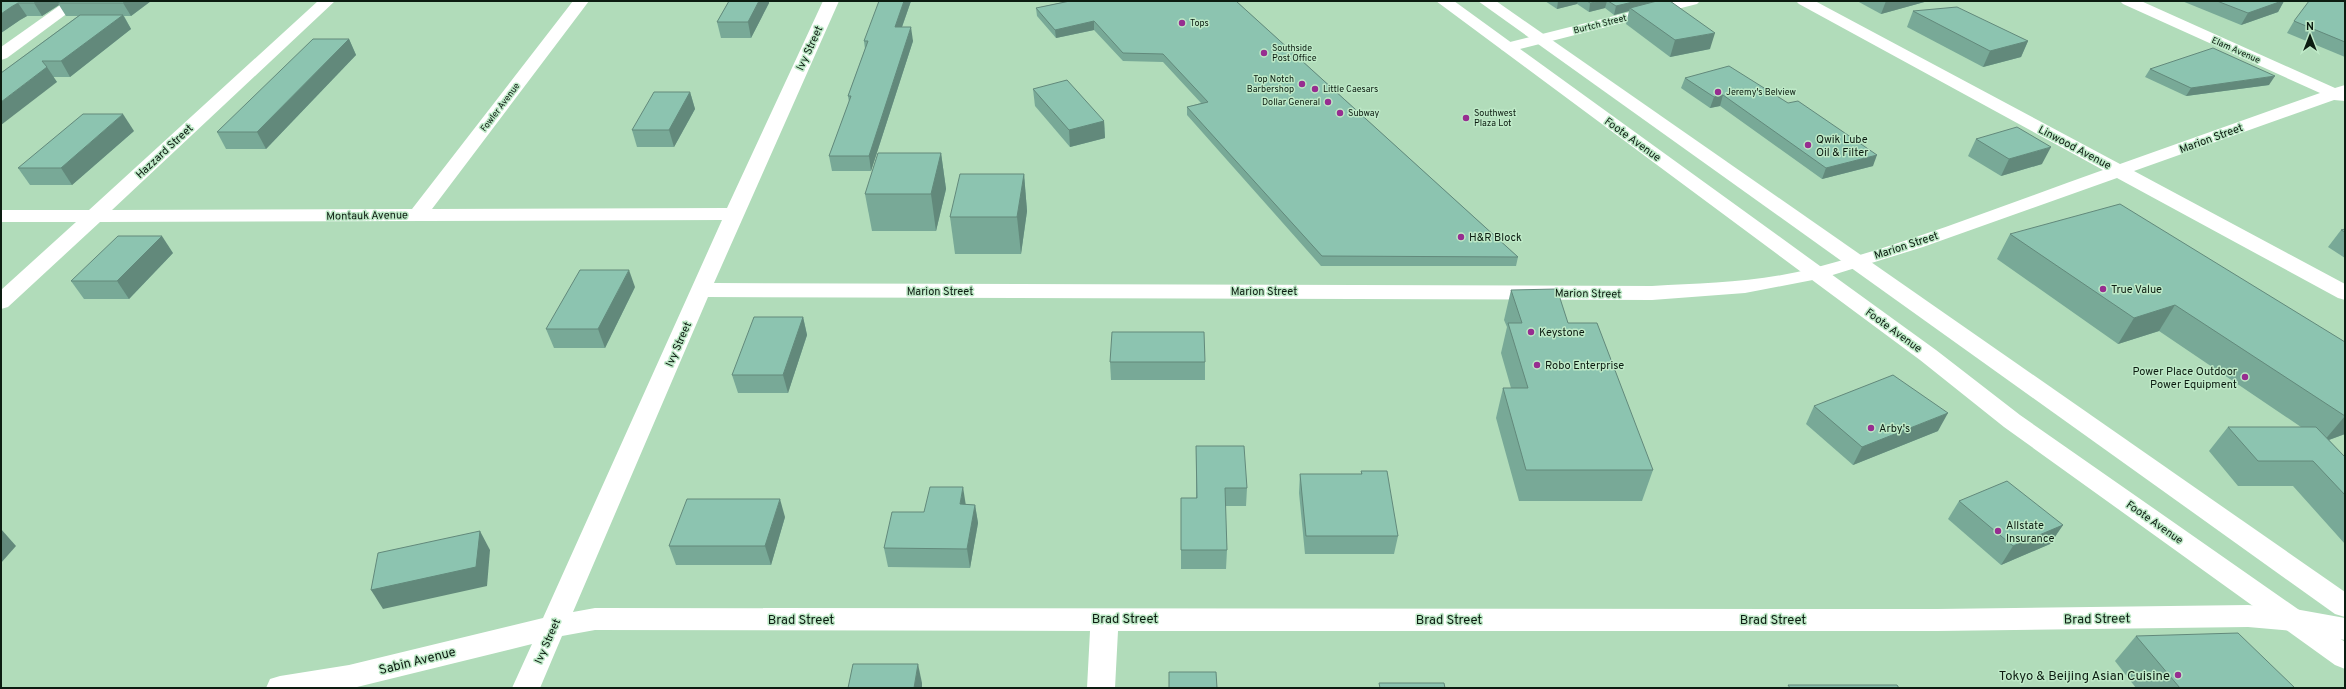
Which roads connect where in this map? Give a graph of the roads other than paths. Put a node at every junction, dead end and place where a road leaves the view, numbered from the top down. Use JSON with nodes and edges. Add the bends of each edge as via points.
{"nodes":[{"id":1,"x":76,"y":1,"type":"edge"},
{"id":2,"x":327,"y":1,"type":"edge"},
{"id":3,"x":581,"y":1,"type":"edge"},
{"id":4,"x":831,"y":1,"type":"edge"},
{"id":5,"x":1444,"y":1,"type":"edge"},
{"id":6,"x":1486,"y":1,"type":"edge"},
{"id":7,"x":1692,"y":1,"type":"edge"},
{"id":8,"x":1804,"y":1,"type":"edge"},
{"id":9,"x":2128,"y":1,"type":"edge"},
{"id":10,"x":1539,"y":40,"type":"junction"},
{"id":11,"x":1508,"y":47,"type":"junction"},
{"id":12,"x":1,"y":55,"type":"edge"},
{"id":13,"x":2342,"y":94,"type":"edge"},
{"id":14,"x":2119,"y":170,"type":"junction"},
{"id":15,"x":418,"y":214,"type":"junction"},
{"id":16,"x":734,"y":214,"type":"junction"},
{"id":17,"x":95,"y":215,"type":"junction"},
{"id":18,"x":1,"y":216,"type":"edge"},
{"id":19,"x":1855,"y":261,"type":"junction"},
{"id":20,"x":1816,"y":274,"type":"junction"},
{"id":21,"x":702,"y":290,"type":"junction"},
{"id":22,"x":2345,"y":293,"type":"edge"},
{"id":23,"x":1,"y":302,"type":"edge"},
{"id":24,"x":2345,"y":606,"type":"edge"},
{"id":25,"x":1105,"y":618,"type":"junction"},
{"id":26,"x":2295,"y":620,"type":"junction"},
{"id":27,"x":553,"y":627,"type":"junction"},
{"id":28,"x":2345,"y":630,"type":"edge"},
{"id":29,"x":2345,"y":657,"type":"edge"},
{"id":30,"x":280,"y":688,"type":"edge"},
{"id":31,"x":526,"y":688,"type":"edge"},
{"id":32,"x":1101,"y":688,"type":"edge"}],
"edges":[{"from":1,"to":12,"type":"main road"},
{"from":2,"to":17,"type":"main road","name":"Hazzard Street"},
{"from":3,"to":15,"type":"main road","name":"Fowler Avenue"},
{"from":4,"to":16,"type":"main road","name":"Ivy Street"},
{"from":5,"to":11,"type":"main road","name":"Foote Avenue"},
{"from":6,"to":10,"type":"main road"},
{"from":7,"to":10,"type":"main road","name":"Burtch Street"},
{"from":8,"to":14,"type":"main road","name":"Linwood Avenue"},
{"from":9,"to":13,"type":"main road","name":"Elam Avenue"},
{"from":10,"to":11,"type":"main road","name":"Burtch Street"},
{"from":10,"to":19,"type":"main road"},
{"from":11,"to":20,"type":"main road","name":"Foote Avenue"},
{"from":13,"to":14,"type":"main road","name":"Marion Street"},
{"from":14,"to":19,"type":"main road","name":"Marion Street","via":[[1916,243]]},
{"from":14,"to":22,"type":"main road","name":"Linwood Avenue"},
{"from":15,"to":16,"type":"main road","name":"Montauk Avenue"},
{"from":15,"to":17,"type":"main road","name":"Montauk Avenue"},
{"from":16,"to":21,"type":"main road","name":"Ivy Street"},
{"from":17,"to":18,"type":"main road","name":"Montauk Avenue"},
{"from":17,"to":23,"type":"main road","name":"Hazzard Street"},
{"from":19,"to":20,"type":"main road","name":"Marion Street"},
{"from":19,"to":24,"type":"main road"},
{"from":20,"to":21,"type":"main road","name":"Marion Street","via":[[1745,287],[1652,293]]},
{"from":20,"to":26,"type":"main road","name":"Foote Avenue","via":[[1928,355],[2012,421]]},
{"from":21,"to":27,"type":"main road","name":"Ivy Street"},
{"from":25,"to":26,"type":"main road","name":"Brad Street","via":[[1937,620],[2248,616]]},
{"from":25,"to":27,"type":"main road","name":"Brad Street","via":[[595,619]]},
{"from":25,"to":32,"type":"main road"},
{"from":26,"to":28,"type":"main road","name":"Brad Street"},
{"from":26,"to":29,"type":"main road","name":"Foote Avenue"},
{"from":27,"to":30,"type":"main road","name":"Sabin Avenue","via":[[349,677]]},
{"from":27,"to":31,"type":"main road","name":"Ivy Street"}]}
